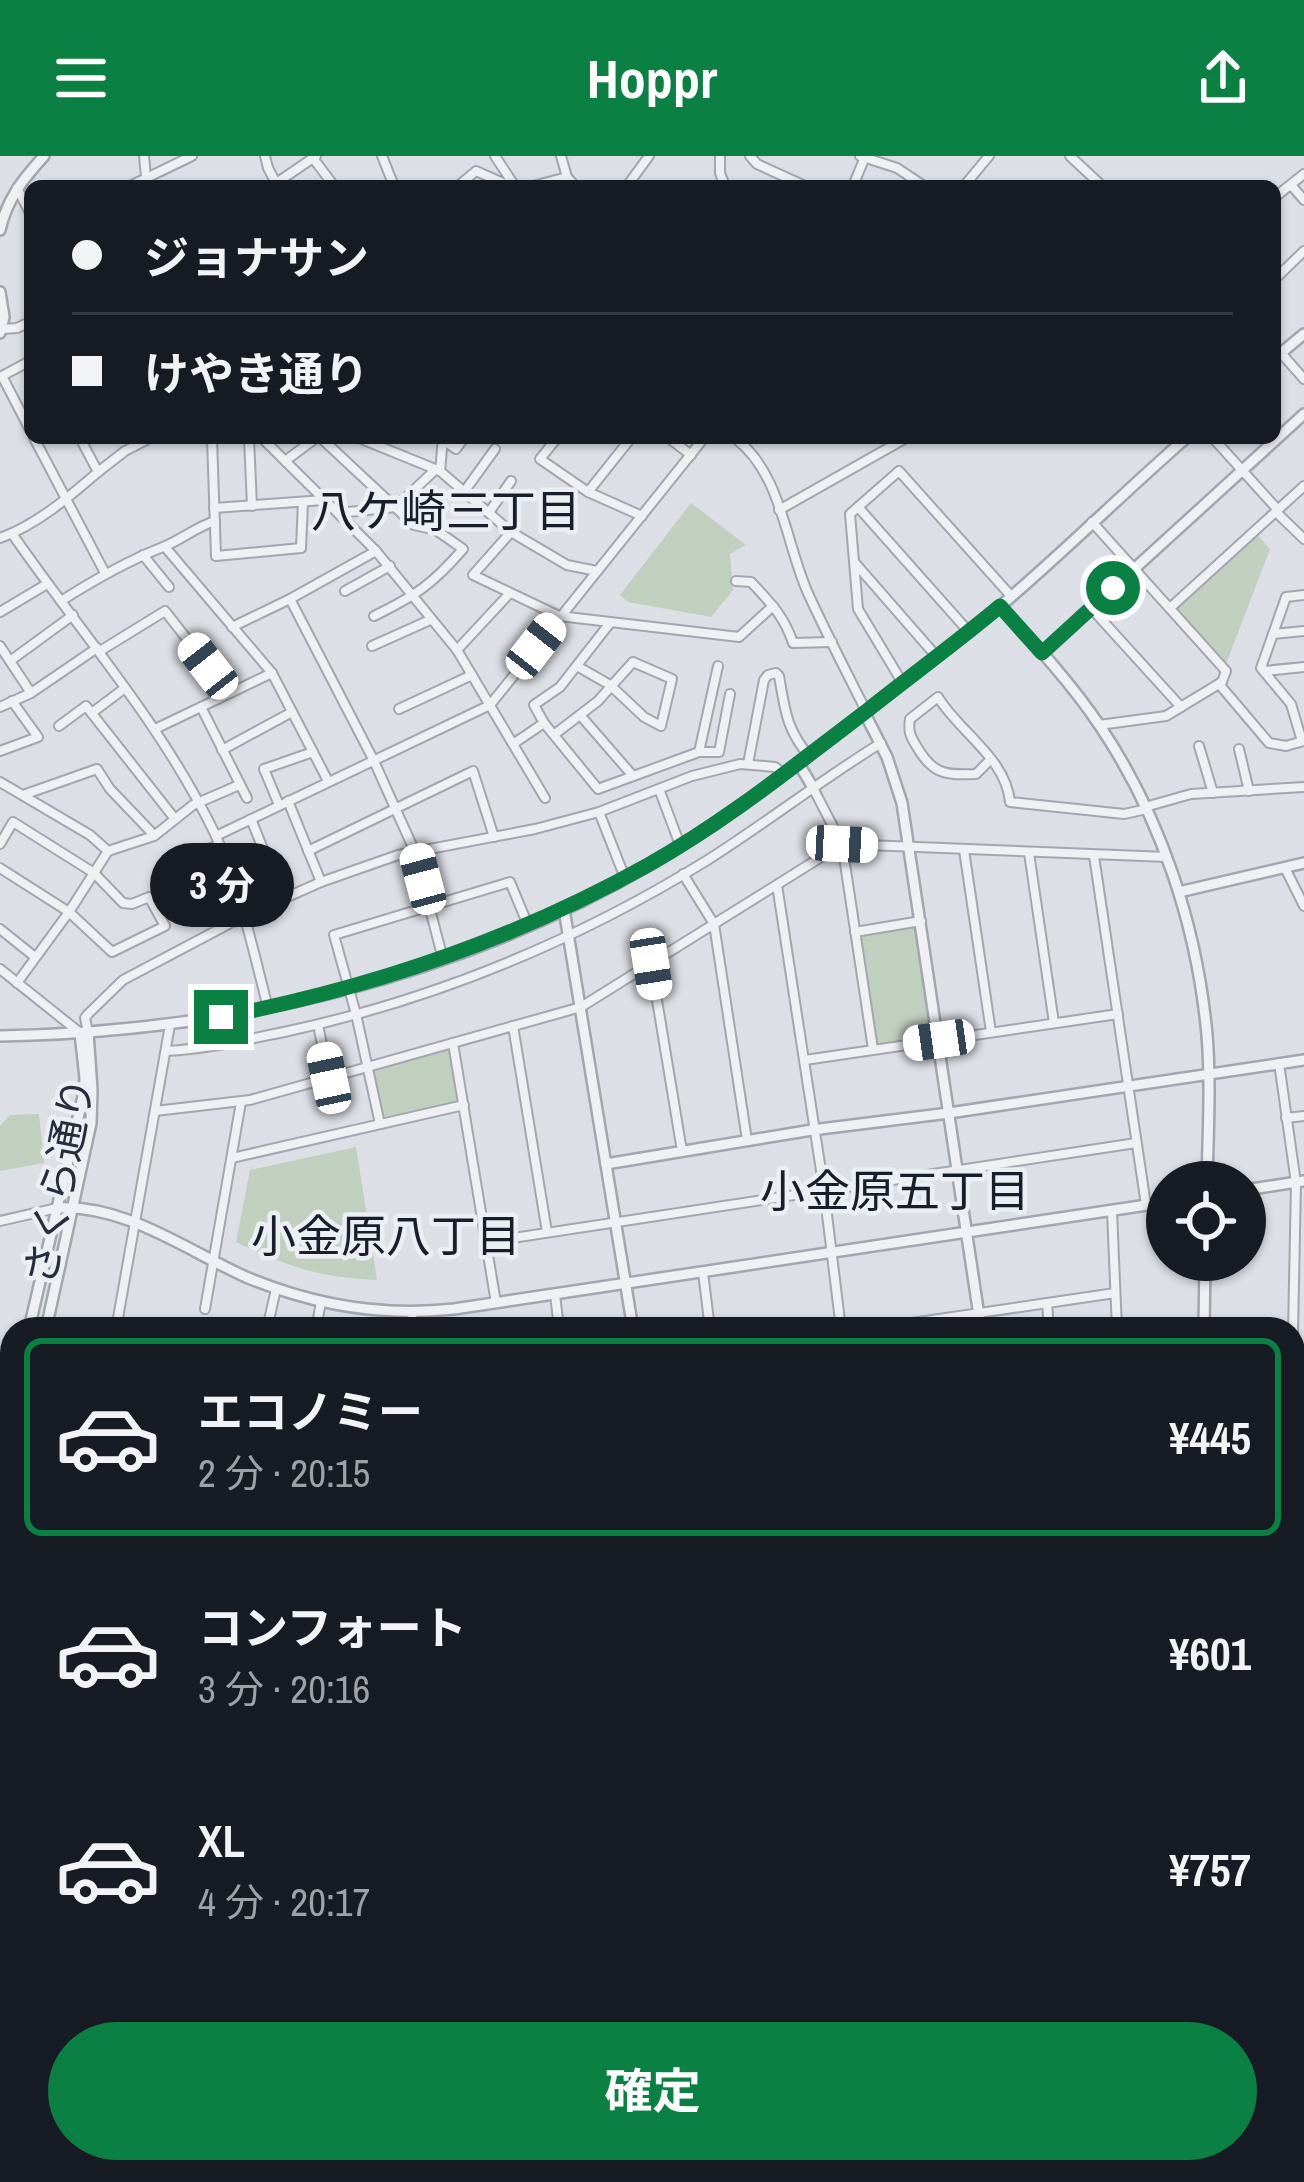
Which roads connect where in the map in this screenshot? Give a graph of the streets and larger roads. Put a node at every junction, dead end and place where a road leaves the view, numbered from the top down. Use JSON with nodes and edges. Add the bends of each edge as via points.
{"nodes":[{"id":1,"x":44,"y":156,"type":"edge"},
{"id":2,"x":144,"y":156,"type":"edge"},
{"id":3,"x":192,"y":156,"type":"edge"},
{"id":4,"x":561,"y":156,"type":"edge"},
{"id":5,"x":650,"y":156,"type":"edge"},
{"id":6,"x":750,"y":156,"type":"edge"},
{"id":7,"x":862,"y":156,"type":"edge"},
{"id":8,"x":989,"y":156,"type":"edge"},
{"id":9,"x":1070,"y":156,"type":"edge"},
{"id":10,"x":315,"y":157,"type":"edge"},
{"id":11,"x":1304,"y":174,"type":"edge"},
{"id":12,"x":567,"y":177,"type":"junction"},
{"id":13,"x":146,"y":178,"type":"junction"},
{"id":14,"x":142,"y":180,"type":"edge"},
{"id":15,"x":281,"y":180,"type":"edge"},
{"id":16,"x":465,"y":180,"type":"edge"},
{"id":17,"x":498,"y":180,"type":"edge"},
{"id":18,"x":556,"y":180,"type":"edge"},
{"id":19,"x":570,"y":180,"type":"edge"},
{"id":20,"x":632,"y":180,"type":"edge"},
{"id":21,"x":792,"y":180,"type":"edge"},
{"id":22,"x":915,"y":180,"type":"edge"},
{"id":23,"x":969,"y":180,"type":"edge"},
{"id":24,"x":1095,"y":180,"type":"edge"},
{"id":25,"x":1291,"y":185,"type":"junction"},
{"id":26,"x":17,"y":187,"type":"junction"},
{"id":27,"x":1281,"y":192,"type":"edge"},
{"id":28,"x":1304,"y":200,"type":"edge"},
{"id":29,"x":24,"y":201,"type":"edge"},
{"id":30,"x":0,"y":230,"type":"edge"},
{"id":31,"x":0,"y":292,"type":"edge"},
{"id":32,"x":1,"y":331,"type":"edge"},
{"id":33,"x":1281,"y":358,"type":"edge"},
{"id":34,"x":24,"y":364,"type":"edge"},
{"id":35,"x":1304,"y":379,"type":"edge"},
{"id":36,"x":1304,"y":414,"type":"edge"},
{"id":37,"x":24,"y":418,"type":"edge"},
{"id":38,"x":1281,"y":435,"type":"edge"},
{"id":39,"x":37,"y":444,"type":"edge"},
{"id":40,"x":83,"y":444,"type":"edge"},
{"id":41,"x":138,"y":444,"type":"edge"},
{"id":42,"x":212,"y":444,"type":"edge"},
{"id":43,"x":249,"y":444,"type":"edge"},
{"id":44,"x":268,"y":444,"type":"edge"},
{"id":45,"x":310,"y":444,"type":"edge"},
{"id":46,"x":326,"y":444,"type":"edge"},
{"id":47,"x":373,"y":444,"type":"edge"},
{"id":48,"x":442,"y":444,"type":"edge"},
{"id":49,"x":552,"y":444,"type":"edge"},
{"id":50,"x":626,"y":444,"type":"edge"},
{"id":51,"x":677,"y":444,"type":"edge"},
{"id":52,"x":699,"y":444,"type":"edge"},
{"id":53,"x":742,"y":444,"type":"edge"},
{"id":54,"x":895,"y":444,"type":"edge"},
{"id":55,"x":1179,"y":444,"type":"edge"},
{"id":56,"x":1218,"y":444,"type":"edge"},
{"id":57,"x":1272,"y":444,"type":"edge"},
{"id":58,"x":495,"y":449,"type":"dead end"},
{"id":59,"x":691,"y":455,"type":"junction"},
{"id":60,"x":285,"y":461,"type":"junction"},
{"id":61,"x":438,"y":471,"type":"junction"},
{"id":62,"x":1243,"y":471,"type":"junction"},
{"id":63,"x":98,"y":472,"type":"junction"},
{"id":64,"x":511,"y":481,"type":"dead end"},
{"id":65,"x":1304,"y":486,"type":"edge"},
{"id":66,"x":463,"y":492,"type":"junction"},
{"id":67,"x":588,"y":492,"type":"junction"},
{"id":68,"x":66,"y":500,"type":"junction"},
{"id":69,"x":326,"y":500,"type":"junction"},
{"id":70,"x":303,"y":502,"type":"junction"},
{"id":71,"x":252,"y":506,"type":"junction"},
{"id":72,"x":396,"y":507,"type":"junction"},
{"id":73,"x":858,"y":507,"type":"junction"},
{"id":74,"x":214,"y":508,"type":"junction"},
{"id":75,"x":779,"y":510,"type":"junction"},
{"id":76,"x":1277,"y":510,"type":"junction"},
{"id":77,"x":490,"y":512,"type":"junction"},
{"id":78,"x":338,"y":513,"type":"junction"},
{"id":79,"x":642,"y":516,"type":"junction"},
{"id":80,"x":215,"y":521,"type":"junction"},
{"id":81,"x":1092,"y":522,"type":"junction"},
{"id":82,"x":511,"y":532,"type":"junction"},
{"id":83,"x":13,"y":535,"type":"junction"},
{"id":84,"x":0,"y":538,"type":"edge"},
{"id":85,"x":1304,"y":539,"type":"edge"},
{"id":86,"x":165,"y":547,"type":"junction"},
{"id":87,"x":376,"y":551,"type":"junction"},
{"id":88,"x":143,"y":555,"type":"junction"},
{"id":89,"x":854,"y":562,"type":"junction"},
{"id":90,"x":390,"y":566,"type":"junction"},
{"id":91,"x":1135,"y":568,"type":"junction"},
{"id":92,"x":597,"y":571,"type":"junction"},
{"id":93,"x":105,"y":573,"type":"junction"},
{"id":94,"x":736,"y":581,"type":"dead end"},
{"id":95,"x":47,"y":584,"type":"junction"},
{"id":96,"x":170,"y":587,"type":"dead end"},
{"id":97,"x":345,"y":591,"type":"dead end"},
{"id":98,"x":511,"y":593,"type":"junction"},
{"id":99,"x":1304,"y":595,"type":"edge"},
{"id":100,"x":1011,"y":596,"type":"junction"},
{"id":101,"x":412,"y":597,"type":"junction"},
{"id":102,"x":290,"y":599,"type":"junction"},
{"id":103,"x":61,"y":601,"type":"junction"},
{"id":104,"x":773,"y":606,"type":"junction"},
{"id":105,"x":1000,"y":606,"type":"junction"},
{"id":106,"x":1091,"y":608,"type":"junction"},
{"id":107,"x":1170,"y":608,"type":"junction"},
{"id":108,"x":0,"y":612,"type":"edge"},
{"id":109,"x":73,"y":615,"type":"junction"},
{"id":110,"x":374,"y":616,"type":"dead end"},
{"id":111,"x":560,"y":616,"type":"junction"},
{"id":112,"x":430,"y":620,"type":"junction"},
{"id":113,"x":610,"y":622,"type":"junction"},
{"id":114,"x":232,"y":627,"type":"junction"},
{"id":115,"x":1304,"y":631,"type":"edge"},
{"id":116,"x":969,"y":632,"type":"junction"},
{"id":117,"x":1273,"y":634,"type":"junction"},
{"id":118,"x":832,"y":642,"type":"junction"},
{"id":119,"x":0,"y":646,"type":"edge"},
{"id":120,"x":373,"y":646,"type":"dead end"},
{"id":121,"x":99,"y":650,"type":"junction"},
{"id":122,"x":457,"y":650,"type":"junction"},
{"id":123,"x":1042,"y":653,"type":"junction"},
{"id":124,"x":937,"y":657,"type":"junction"},
{"id":125,"x":10,"y":661,"type":"junction"},
{"id":126,"x":577,"y":666,"type":"junction"},
{"id":127,"x":718,"y":666,"type":"dead end"},
{"id":128,"x":1304,"y":667,"type":"edge"},
{"id":129,"x":1264,"y":671,"type":"junction"},
{"id":130,"x":272,"y":673,"type":"junction"},
{"id":131,"x":472,"y":675,"type":"junction"},
{"id":132,"x":902,"y":682,"type":"junction"},
{"id":133,"x":1219,"y":684,"type":"junction"},
{"id":134,"x":610,"y":685,"type":"junction"},
{"id":135,"x":125,"y":688,"type":"junction"},
{"id":136,"x":31,"y":693,"type":"junction"},
{"id":137,"x":230,"y":694,"type":"junction"},
{"id":138,"x":730,"y":694,"type":"dead end"},
{"id":139,"x":12,"y":701,"type":"junction"},
{"id":140,"x":1304,"y":703,"type":"edge"},
{"id":141,"x":1292,"y":704,"type":"junction"},
{"id":142,"x":490,"y":705,"type":"junction"},
{"id":143,"x":0,"y":707,"type":"edge"},
{"id":144,"x":201,"y":707,"type":"junction"},
{"id":145,"x":1181,"y":707,"type":"junction"},
{"id":146,"x":399,"y":709,"type":"dead end"},
{"id":147,"x":92,"y":712,"type":"junction"},
{"id":148,"x":292,"y":712,"type":"junction"},
{"id":149,"x":865,"y":712,"type":"junction"},
{"id":150,"x":580,"y":715,"type":"junction"},
{"id":151,"x":544,"y":723,"type":"junction"},
{"id":152,"x":1099,"y":725,"type":"junction"},
{"id":153,"x":59,"y":726,"type":"dead end"},
{"id":154,"x":155,"y":729,"type":"junction"},
{"id":155,"x":555,"y":734,"type":"junction"},
{"id":156,"x":1303,"y":741,"type":"edge"},
{"id":157,"x":880,"y":742,"type":"junction"},
{"id":158,"x":513,"y":745,"type":"junction"},
{"id":159,"x":1199,"y":746,"type":"dead end"},
{"id":160,"x":1239,"y":749,"type":"dead end"},
{"id":161,"x":222,"y":750,"type":"junction"},
{"id":162,"x":0,"y":752,"type":"edge"},
{"id":163,"x":313,"y":752,"type":"junction"},
{"id":164,"x":699,"y":752,"type":"junction"},
{"id":165,"x":808,"y":756,"type":"junction"},
{"id":166,"x":374,"y":759,"type":"junction"},
{"id":167,"x":991,"y":759,"type":"junction"},
{"id":168,"x":748,"y":764,"type":"junction"},
{"id":169,"x":799,"y":764,"type":"junction"},
{"id":170,"x":784,"y":774,"type":"junction"},
{"id":171,"x":629,"y":778,"type":"junction"},
{"id":172,"x":328,"y":781,"type":"junction"},
{"id":173,"x":0,"y":782,"type":"edge"},
{"id":174,"x":238,"y":784,"type":"junction"},
{"id":175,"x":812,"y":786,"type":"junction"},
{"id":176,"x":1304,"y":787,"type":"edge"},
{"id":177,"x":659,"y":790,"type":"junction"},
{"id":178,"x":1250,"y":791,"type":"junction"},
{"id":179,"x":1213,"y":793,"type":"junction"},
{"id":180,"x":23,"y":795,"type":"junction"},
{"id":181,"x":247,"y":798,"type":"dead end"},
{"id":182,"x":544,"y":798,"type":"dead end"},
{"id":183,"x":632,"y":800,"type":"junction"},
{"id":184,"x":198,"y":803,"type":"junction"},
{"id":185,"x":284,"y":803,"type":"junction"},
{"id":186,"x":395,"y":808,"type":"junction"},
{"id":187,"x":1146,"y":808,"type":"junction"},
{"id":188,"x":599,"y":812,"type":"junction"},
{"id":189,"x":175,"y":819,"type":"junction"},
{"id":190,"x":250,"y":819,"type":"junction"},
{"id":191,"x":154,"y":836,"type":"junction"},
{"id":192,"x":494,"y":837,"type":"junction"},
{"id":193,"x":217,"y":840,"type":"junction"},
{"id":194,"x":0,"y":844,"type":"edge"},
{"id":195,"x":842,"y":844,"type":"junction"},
{"id":196,"x":680,"y":845,"type":"junction"},
{"id":197,"x":910,"y":847,"type":"junction"},
{"id":198,"x":308,"y":850,"type":"junction"},
{"id":199,"x":964,"y":850,"type":"junction"},
{"id":200,"x":108,"y":851,"type":"junction"},
{"id":201,"x":415,"y":851,"type":"junction"},
{"id":202,"x":1029,"y":853,"type":"junction"},
{"id":203,"x":1094,"y":856,"type":"junction"},
{"id":204,"x":1167,"y":857,"type":"junction"},
{"id":205,"x":1304,"y":863,"type":"edge"},
{"id":206,"x":0,"y":868,"type":"edge"},
{"id":207,"x":1285,"y":868,"type":"junction"},
{"id":208,"x":94,"y":873,"type":"junction"},
{"id":209,"x":683,"y":874,"type":"junction"},
{"id":210,"x":625,"y":878,"type":"junction"},
{"id":211,"x":321,"y":882,"type":"junction"},
{"id":212,"x":777,"y":884,"type":"junction"},
{"id":213,"x":234,"y":888,"type":"junction"},
{"id":214,"x":1179,"y":892,"type":"junction"},
{"id":215,"x":283,"y":899,"type":"junction"},
{"id":216,"x":430,"y":906,"type":"junction"},
{"id":217,"x":1304,"y":906,"type":"edge"},
{"id":218,"x":564,"y":909,"type":"junction"},
{"id":219,"x":69,"y":912,"type":"junction"},
{"id":220,"x":244,"y":916,"type":"junction"},
{"id":221,"x":921,"y":921,"type":"junction"},
{"id":222,"x":714,"y":924,"type":"junction"},
{"id":223,"x":528,"y":925,"type":"junction"},
{"id":224,"x":0,"y":929,"type":"edge"},
{"id":225,"x":855,"y":932,"type":"junction"},
{"id":226,"x":569,"y":935,"type":"junction"},
{"id":227,"x":35,"y":957,"type":"junction"},
{"id":228,"x":443,"y":959,"type":"junction"},
{"id":229,"x":651,"y":964,"type":"junction"},
{"id":230,"x":0,"y":969,"type":"edge"},
{"id":231,"x":17,"y":983,"type":"junction"},
{"id":232,"x":349,"y":989,"type":"junction"},
{"id":233,"x":581,"y":1006,"type":"junction"},
{"id":234,"x":268,"y":1008,"type":"junction"},
{"id":235,"x":356,"y":1014,"type":"junction"},
{"id":236,"x":1118,"y":1014,"type":"junction"},
{"id":237,"x":1054,"y":1023,"type":"junction"},
{"id":238,"x":170,"y":1025,"type":"junction"},
{"id":239,"x":318,"y":1025,"type":"junction"},
{"id":240,"x":514,"y":1026,"type":"junction"},
{"id":241,"x":84,"y":1032,"type":"junction"},
{"id":242,"x":991,"y":1032,"type":"junction"},
{"id":243,"x":0,"y":1036,"type":"edge"},
{"id":244,"x":939,"y":1040,"type":"junction"},
{"id":245,"x":453,"y":1043,"type":"junction"},
{"id":246,"x":873,"y":1049,"type":"junction"},
{"id":247,"x":166,"y":1051,"type":"junction"},
{"id":248,"x":804,"y":1060,"type":"junction"},
{"id":249,"x":1304,"y":1060,"type":"edge"},
{"id":250,"x":1279,"y":1064,"type":"junction"},
{"id":251,"x":368,"y":1067,"type":"junction"},
{"id":252,"x":1209,"y":1074,"type":"junction"},
{"id":253,"x":329,"y":1078,"type":"junction"},
{"id":254,"x":1129,"y":1086,"type":"junction"},
{"id":255,"x":242,"y":1102,"type":"junction"},
{"id":256,"x":464,"y":1105,"type":"junction"},
{"id":257,"x":155,"y":1111,"type":"junction"},
{"id":258,"x":949,"y":1113,"type":"junction"},
{"id":259,"x":1304,"y":1116,"type":"edge"},
{"id":260,"x":1286,"y":1118,"type":"junction"},
{"id":261,"x":380,"y":1124,"type":"junction"},
{"id":262,"x":812,"y":1130,"type":"junction"},
{"id":263,"x":747,"y":1140,"type":"junction"},
{"id":264,"x":1136,"y":1143,"type":"junction"},
{"id":265,"x":682,"y":1151,"type":"junction"},
{"id":266,"x":232,"y":1159,"type":"junction"},
{"id":267,"x":1207,"y":1161,"type":"edge"},
{"id":268,"x":606,"y":1164,"type":"junction"},
{"id":269,"x":958,"y":1171,"type":"junction"},
{"id":270,"x":1300,"y":1182,"type":"edge"},
{"id":271,"x":1266,"y":1187,"type":"edge"},
{"id":272,"x":824,"y":1190,"type":"junction"},
{"id":273,"x":1146,"y":1205,"type":"joint"},
{"id":274,"x":57,"y":1208,"type":"junction"},
{"id":275,"x":74,"y":1208,"type":"junction"},
{"id":276,"x":1112,"y":1211,"type":"junction"},
{"id":277,"x":0,"y":1221,"type":"edge"},
{"id":278,"x":615,"y":1222,"type":"junction"},
{"id":279,"x":136,"y":1223,"type":"junction"},
{"id":280,"x":547,"y":1232,"type":"junction"},
{"id":281,"x":967,"y":1232,"type":"junction"},
{"id":282,"x":487,"y":1242,"type":"junction"},
{"id":283,"x":833,"y":1254,"type":"junction"},
{"id":284,"x":213,"y":1261,"type":"junction"},
{"id":285,"x":703,"y":1272,"type":"junction"},
{"id":286,"x":1205,"y":1281,"type":"edge"},
{"id":287,"x":625,"y":1283,"type":"junction"},
{"id":288,"x":276,"y":1289,"type":"junction"},
{"id":289,"x":1115,"y":1292,"type":"junction"},
{"id":290,"x":555,"y":1294,"type":"junction"},
{"id":291,"x":321,"y":1302,"type":"junction"},
{"id":292,"x":1047,"y":1303,"type":"junction"},
{"id":293,"x":496,"y":1304,"type":"junction"},
{"id":294,"x":205,"y":1309,"type":"dead end"},
{"id":295,"x":412,"y":1312,"type":"junction"},
{"id":296,"x":978,"y":1313,"type":"junction"},
{"id":297,"x":32,"y":1317,"type":"edge"},
{"id":298,"x":48,"y":1317,"type":"edge"},
{"id":299,"x":118,"y":1317,"type":"edge"},
{"id":300,"x":270,"y":1317,"type":"edge"},
{"id":301,"x":318,"y":1317,"type":"edge"},
{"id":302,"x":412,"y":1317,"type":"edge"},
{"id":303,"x":558,"y":1317,"type":"edge"},
{"id":304,"x":631,"y":1317,"type":"edge"},
{"id":305,"x":709,"y":1317,"type":"edge"},
{"id":306,"x":840,"y":1317,"type":"edge"},
{"id":307,"x":955,"y":1317,"type":"edge"},
{"id":308,"x":979,"y":1317,"type":"edge"},
{"id":309,"x":1048,"y":1317,"type":"edge"},
{"id":310,"x":1116,"y":1317,"type":"edge"},
{"id":311,"x":1204,"y":1317,"type":"edge"},
{"id":312,"x":1294,"y":1317,"type":"edge"}],
"edges":[{"from":1,"to":26,"type":"street"},
{"from":2,"to":13,"type":"street"},
{"from":3,"to":13,"type":"street"},
{"from":4,"to":12,"type":"street"},
{"from":5,"to":20,"type":"street"},
{"from":6,"to":21,"type":"street"},
{"from":7,"to":22,"type":"street"},
{"from":8,"to":23,"type":"street"},
{"from":9,"to":24,"type":"street"},
{"from":10,"to":15,"type":"street"},
{"from":11,"to":25,"type":"street"},
{"from":12,"to":18,"type":"street"},
{"from":12,"to":19,"type":"street"},
{"from":13,"to":14,"type":"street"},
{"from":16,"to":17,"type":"street","via":[[476,171]]},
{"from":25,"to":27,"type":"street"},
{"from":25,"to":28,"type":"street"},
{"from":26,"to":29,"type":"street"},
{"from":26,"to":30,"type":"street"},
{"from":31,"to":32,"type":"street"},
{"from":33,"to":35,"type":"street"},
{"from":34,"to":37,"type":"street","via":[[2,376]]},
{"from":36,"to":38,"type":"street"},
{"from":39,"to":68,"type":"street"},
{"from":40,"to":63,"type":"street"},
{"from":41,"to":63,"type":"street"},
{"from":42,"to":74,"type":"street"},
{"from":43,"to":71,"type":"street"},
{"from":44,"to":60,"type":"street"},
{"from":45,"to":60,"type":"street"},
{"from":46,"to":72,"type":"street"},
{"from":47,"to":61,"type":"street"},
{"from":48,"to":61,"type":"street"},
{"from":49,"to":67,"type":"street","via":[[540,459]]},
{"from":50,"to":67,"type":"street"},
{"from":51,"to":59,"type":"street"},
{"from":52,"to":59,"type":"street"},
{"from":53,"to":75,"type":"street","via":[[762,464]]},
{"from":54,"to":75,"type":"street"},
{"from":55,"to":81,"type":"street"},
{"from":56,"to":62,"type":"street"},
{"from":57,"to":62,"type":"street"},
{"from":58,"to":66,"type":"street"},
{"from":59,"to":79,"type":"street"},
{"from":60,"to":69,"type":"street"},
{"from":61,"to":66,"type":"street"},
{"from":61,"to":72,"type":"street"},
{"from":62,"to":76,"type":"street"},
{"from":62,"to":91,"type":"street"},
{"from":63,"to":68,"type":"street"},
{"from":64,"to":77,"type":"street"},
{"from":65,"to":76,"type":"street"},
{"from":66,"to":77,"type":"street"},
{"from":67,"to":79,"type":"street"},
{"from":68,"to":83,"type":"street"},
{"from":68,"to":93,"type":"street"},
{"from":69,"to":70,"type":"street"},
{"from":69,"to":78,"type":"street"},
{"from":70,"to":71,"type":"street"},
{"from":70,"to":80,"type":"street","via":[[301,548],[216,556]]},
{"from":71,"to":74,"type":"street"},
{"from":72,"to":78,"type":"street"},
{"from":72,"to":101,"type":"street","via":[[463,549]]},
{"from":73,"to":89,"type":"street","via":[[850,514]]},
{"from":73,"to":100,"type":"street","via":[[898,471]]},
{"from":73,"to":116,"type":"street"},
{"from":74,"to":80,"type":"street"},
{"from":75,"to":118,"type":"street"},
{"from":76,"to":85,"type":"street"},
{"from":76,"to":107,"type":"street"},
{"from":77,"to":82,"type":"street"},
{"from":78,"to":87,"type":"street"},
{"from":79,"to":92,"type":"street"},
{"from":80,"to":86,"type":"street"},
{"from":81,"to":91,"type":"street"},
{"from":81,"to":100,"type":"street"},
{"from":82,"to":92,"type":"street","via":[[567,565]]},
{"from":82,"to":98,"type":"street","via":[[473,574]]},
{"from":83,"to":84,"type":"street"},
{"from":83,"to":95,"type":"street"},
{"from":86,"to":88,"type":"street"},
{"from":86,"to":114,"type":"street"},
{"from":87,"to":90,"type":"street"},
{"from":87,"to":102,"type":"street"},
{"from":88,"to":93,"type":"street"},
{"from":88,"to":96,"type":"street"},
{"from":89,"to":124,"type":"street"},
{"from":89,"to":132,"type":"street","via":[[859,609]]},
{"from":90,"to":97,"type":"street"},
{"from":90,"to":101,"type":"street"},
{"from":91,"to":106,"type":"street"},
{"from":91,"to":107,"type":"street"},
{"from":92,"to":111,"type":"street"},
{"from":93,"to":103,"type":"street"},
{"from":94,"to":104,"type":"street","via":[[751,582]]},
{"from":95,"to":103,"type":"street"},
{"from":95,"to":108,"type":"street"},
{"from":98,"to":111,"type":"street"},
{"from":98,"to":122,"type":"street"},
{"from":99,"to":117,"type":"street","via":[[1286,597]]},
{"from":100,"to":105,"type":"street"},
{"from":101,"to":110,"type":"street"},
{"from":101,"to":112,"type":"street"},
{"from":102,"to":114,"type":"street"},
{"from":102,"to":166,"type":"street"},
{"from":103,"to":109,"type":"street"},
{"from":104,"to":113,"type":"street","via":[[739,637]]},
{"from":104,"to":118,"type":"street","via":[[793,643]]},
{"from":105,"to":116,"type":"street"},
{"from":105,"to":123,"type":"street"},
{"from":106,"to":123,"type":"street"},
{"from":106,"to":145,"type":"street"},
{"from":107,"to":133,"type":"street","via":[[1226,671]]},
{"from":109,"to":121,"type":"street"},
{"from":109,"to":125,"type":"street"},
{"from":111,"to":113,"type":"street"},
{"from":111,"to":142,"type":"street"},
{"from":112,"to":120,"type":"street"},
{"from":112,"to":122,"type":"street"},
{"from":113,"to":126,"type":"street"},
{"from":114,"to":130,"type":"street"},
{"from":115,"to":117,"type":"street"},
{"from":116,"to":124,"type":"street"},
{"from":117,"to":129,"type":"street"},
{"from":118,"to":149,"type":"street"},
{"from":119,"to":125,"type":"street"},
{"from":121,"to":135,"type":"street"},
{"from":121,"to":136,"type":"street"},
{"from":121,"to":137,"type":"street","via":[[166,611]]},
{"from":122,"to":131,"type":"street"},
{"from":123,"to":152,"type":"street"},
{"from":124,"to":132,"type":"street"},
{"from":125,"to":136,"type":"street"},
{"from":126,"to":134,"type":"street"},
{"from":126,"to":151,"type":"street","via":[[534,705]]},
{"from":127,"to":164,"type":"street"},
{"from":128,"to":129,"type":"street"},
{"from":129,"to":141,"type":"street"},
{"from":130,"to":137,"type":"street"},
{"from":130,"to":148,"type":"street"},
{"from":131,"to":142,"type":"street"},
{"from":131,"to":146,"type":"street"},
{"from":132,"to":149,"type":"street"},
{"from":133,"to":145,"type":"street"},
{"from":133,"to":156,"type":"street","via":[[1269,743]]},
{"from":134,"to":134,"type":"street","via":[[644,717],[661,726],[672,679],[633,662]]},
{"from":134,"to":150,"type":"street"},
{"from":135,"to":147,"type":"street"},
{"from":135,"to":154,"type":"street"},
{"from":136,"to":139,"type":"street"},
{"from":137,"to":144,"type":"street"},
{"from":138,"to":164,"type":"street","via":[[718,752]]},
{"from":139,"to":143,"type":"street"},
{"from":139,"to":162,"type":"street","via":[[38,737]]},
{"from":140,"to":141,"type":"street"},
{"from":141,"to":156,"type":"street"},
{"from":142,"to":158,"type":"street"},
{"from":142,"to":166,"type":"street"},
{"from":144,"to":154,"type":"street"},
{"from":144,"to":161,"type":"street"},
{"from":145,"to":152,"type":"street"},
{"from":147,"to":153,"type":"street","via":[[86,706]]},
{"from":147,"to":189,"type":"street"},
{"from":148,"to":161,"type":"street"},
{"from":148,"to":163,"type":"street"},
{"from":149,"to":157,"type":"street"},
{"from":149,"to":165,"type":"street"},
{"from":150,"to":155,"type":"street"},
{"from":150,"to":171,"type":"street"},
{"from":151,"to":155,"type":"street"},
{"from":151,"to":158,"type":"street"},
{"from":152,"to":187,"type":"street"},
{"from":154,"to":184,"type":"street"},
{"from":155,"to":171,"type":"street","via":[[598,789]]},
{"from":157,"to":175,"type":"street"},
{"from":157,"to":197,"type":"street"},
{"from":158,"to":182,"type":"street"},
{"from":159,"to":179,"type":"street"},
{"from":160,"to":178,"type":"street"},
{"from":161,"to":174,"type":"street"},
{"from":163,"to":172,"type":"street"},
{"from":163,"to":185,"type":"street","via":[[264,769]]},
{"from":164,"to":171,"type":"street"},
{"from":165,"to":168,"type":"street","via":[[792,734],[776,673],[764,680]]},
{"from":165,"to":169,"type":"street"},
{"from":166,"to":172,"type":"street"},
{"from":166,"to":186,"type":"street"},
{"from":167,"to":167,"type":"street","via":[[976,774],[942,773],[926,763],[908,732],[910,719],[938,697]]},
{"from":167,"to":187,"type":"street","via":[[1010,802],[1124,814]]},
{"from":168,"to":170,"type":"street"},
{"from":168,"to":177,"type":"street"},
{"from":169,"to":170,"type":"street"},
{"from":169,"to":175,"type":"street"},
{"from":170,"to":196,"type":"street"},
{"from":171,"to":183,"type":"street"},
{"from":172,"to":185,"type":"street"},
{"from":173,"to":180,"type":"street"},
{"from":174,"to":181,"type":"street"},
{"from":174,"to":184,"type":"street"},
{"from":175,"to":195,"type":"street"},
{"from":175,"to":209,"type":"street"},
{"from":176,"to":178,"type":"street"},
{"from":177,"to":183,"type":"street"},
{"from":177,"to":196,"type":"street"},
{"from":178,"to":179,"type":"street"},
{"from":179,"to":187,"type":"street"},
{"from":180,"to":191,"type":"street","via":[[97,769]]},
{"from":180,"to":200,"type":"street"},
{"from":183,"to":188,"type":"street"},
{"from":184,"to":189,"type":"street"},
{"from":184,"to":193,"type":"street"},
{"from":185,"to":190,"type":"street"},
{"from":185,"to":198,"type":"street"},
{"from":186,"to":192,"type":"street","via":[[473,771]]},
{"from":186,"to":198,"type":"street"},
{"from":186,"to":201,"type":"street"},
{"from":187,"to":204,"type":"street"},
{"from":188,"to":192,"type":"street"},
{"from":188,"to":210,"type":"street"},
{"from":189,"to":191,"type":"street"},
{"from":190,"to":193,"type":"street"},
{"from":190,"to":215,"type":"street"},
{"from":191,"to":200,"type":"street"},
{"from":192,"to":201,"type":"street"},
{"from":193,"to":213,"type":"street"},
{"from":193,"to":213,"type":"street","via":[[182,858],[202,899]]},
{"from":194,"to":208,"type":"street","via":[[13,822]]},
{"from":195,"to":197,"type":"street"},
{"from":195,"to":212,"type":"street"},
{"from":195,"to":225,"type":"street"},
{"from":196,"to":210,"type":"street"},
{"from":197,"to":199,"type":"street"},
{"from":197,"to":221,"type":"street"},
{"from":198,"to":211,"type":"street"},
{"from":199,"to":202,"type":"street"},
{"from":199,"to":242,"type":"street"},
{"from":200,"to":208,"type":"street"},
{"from":201,"to":211,"type":"street"},
{"from":201,"to":216,"type":"street"},
{"from":202,"to":203,"type":"street"},
{"from":202,"to":237,"type":"street"},
{"from":203,"to":204,"type":"street"},
{"from":203,"to":236,"type":"street"},
{"from":204,"to":214,"type":"street"},
{"from":205,"to":207,"type":"street"},
{"from":206,"to":219,"type":"street"},
{"from":207,"to":214,"type":"street"},
{"from":207,"to":217,"type":"street"},
{"from":208,"to":219,"type":"street"},
{"from":208,"to":219,"type":"street","via":[[122,903],[149,897],[165,926],[112,952]]},
{"from":209,"to":222,"type":"street"},
{"from":209,"to":226,"type":"street"},
{"from":210,"to":218,"type":"street"},
{"from":211,"to":215,"type":"street"},
{"from":212,"to":222,"type":"street"},
{"from":212,"to":248,"type":"street"},
{"from":213,"to":220,"type":"street"},
{"from":214,"to":252,"type":"street","via":[[1200,979]]},
{"from":215,"to":220,"type":"street"},
{"from":216,"to":223,"type":"street","via":[[510,882]]},
{"from":216,"to":228,"type":"street"},
{"from":216,"to":232,"type":"street","via":[[334,935]]},
{"from":218,"to":223,"type":"street"},
{"from":218,"to":226,"type":"street"},
{"from":219,"to":227,"type":"street"},
{"from":220,"to":234,"type":"street"},
{"from":220,"to":241,"type":"street","via":[[123,980],[88,1014]]},
{"from":221,"to":225,"type":"street"},
{"from":221,"to":244,"type":"street"},
{"from":222,"to":229,"type":"street"},
{"from":222,"to":263,"type":"street"},
{"from":223,"to":228,"type":"street"},
{"from":224,"to":227,"type":"street"},
{"from":225,"to":246,"type":"street"},
{"from":226,"to":233,"type":"street"},
{"from":226,"to":235,"type":"street"},
{"from":227,"to":231,"type":"street"},
{"from":228,"to":232,"type":"street"},
{"from":229,"to":233,"type":"street"},
{"from":229,"to":265,"type":"street"},
{"from":230,"to":231,"type":"street"},
{"from":231,"to":241,"type":"street"},
{"from":232,"to":234,"type":"street"},
{"from":232,"to":235,"type":"street"},
{"from":233,"to":240,"type":"street"},
{"from":233,"to":268,"type":"street"},
{"from":234,"to":238,"type":"street"},
{"from":235,"to":239,"type":"street"},
{"from":235,"to":251,"type":"street"},
{"from":236,"to":237,"type":"street"},
{"from":236,"to":254,"type":"street"},
{"from":237,"to":242,"type":"street"},
{"from":238,"to":241,"type":"street"},
{"from":238,"to":247,"type":"street"},
{"from":239,"to":247,"type":"street"},
{"from":239,"to":253,"type":"street"},
{"from":240,"to":245,"type":"street"},
{"from":240,"to":280,"type":"street"},
{"from":241,"to":243,"type":"street"},
{"from":241,"to":274,"type":"street","name":"さくら通り","via":[[84,1092]]},
{"from":241,"to":275,"type":"street","name":"さくら通り","via":[[91,1123]]},
{"from":242,"to":244,"type":"street"},
{"from":244,"to":246,"type":"street"},
{"from":244,"to":258,"type":"street"},
{"from":245,"to":251,"type":"street"},
{"from":245,"to":256,"type":"street"},
{"from":246,"to":248,"type":"street"},
{"from":247,"to":257,"type":"street"},
{"from":248,"to":262,"type":"street"},
{"from":249,"to":250,"type":"street"},
{"from":250,"to":252,"type":"street"},
{"from":250,"to":260,"type":"street"},
{"from":251,"to":253,"type":"street"},
{"from":251,"to":261,"type":"street"},
{"from":252,"to":254,"type":"street"},
{"from":252,"to":267,"type":"street"},
{"from":253,"to":255,"type":"street"},
{"from":254,"to":258,"type":"street"},
{"from":254,"to":264,"type":"street"},
{"from":255,"to":257,"type":"street"},
{"from":255,"to":266,"type":"street"},
{"from":256,"to":261,"type":"street"},
{"from":256,"to":282,"type":"street"},
{"from":257,"to":279,"type":"street"},
{"from":258,"to":262,"type":"street"},
{"from":258,"to":269,"type":"street"},
{"from":259,"to":260,"type":"street"},
{"from":260,"to":270,"type":"street"},
{"from":261,"to":266,"type":"street"},
{"from":262,"to":263,"type":"street"},
{"from":262,"to":272,"type":"street"},
{"from":263,"to":265,"type":"street"},
{"from":264,"to":269,"type":"street"},
{"from":264,"to":273,"type":"street"},
{"from":265,"to":268,"type":"street"},
{"from":266,"to":284,"type":"street"},
{"from":268,"to":278,"type":"street"},
{"from":269,"to":272,"type":"street"},
{"from":269,"to":281,"type":"street"},
{"from":270,"to":271,"type":"street"},
{"from":270,"to":312,"type":"street"},
{"from":272,"to":278,"type":"street"},
{"from":272,"to":283,"type":"street"},
{"from":273,"to":276,"type":"street"},
{"from":274,"to":275,"type":"street"},
{"from":274,"to":277,"type":"street"},
{"from":274,"to":297,"type":"street","name":"さくら通り"},
{"from":275,"to":279,"type":"street"},
{"from":275,"to":298,"type":"street","name":"さくら通り"},
{"from":276,"to":281,"type":"street"},
{"from":276,"to":289,"type":"street"},
{"from":278,"to":280,"type":"street"},
{"from":278,"to":287,"type":"street"},
{"from":279,"to":284,"type":"street"},
{"from":279,"to":299,"type":"street"},
{"from":280,"to":282,"type":"street"},
{"from":281,"to":283,"type":"street"},
{"from":281,"to":296,"type":"street"},
{"from":282,"to":293,"type":"street"},
{"from":283,"to":285,"type":"street"},
{"from":283,"to":306,"type":"street"},
{"from":284,"to":288,"type":"street"},
{"from":284,"to":294,"type":"street"},
{"from":285,"to":287,"type":"street"},
{"from":285,"to":305,"type":"street"},
{"from":286,"to":311,"type":"street"},
{"from":287,"to":290,"type":"street"},
{"from":287,"to":304,"type":"street"},
{"from":288,"to":291,"type":"street"},
{"from":288,"to":300,"type":"street"},
{"from":289,"to":292,"type":"street"},
{"from":289,"to":310,"type":"street"},
{"from":290,"to":293,"type":"street"},
{"from":290,"to":303,"type":"street"},
{"from":291,"to":295,"type":"street"},
{"from":291,"to":301,"type":"street"},
{"from":292,"to":296,"type":"street"},
{"from":292,"to":309,"type":"street"},
{"from":293,"to":295,"type":"street"},
{"from":295,"to":302,"type":"street"},
{"from":296,"to":307,"type":"street"},
{"from":296,"to":308,"type":"street"}]}
